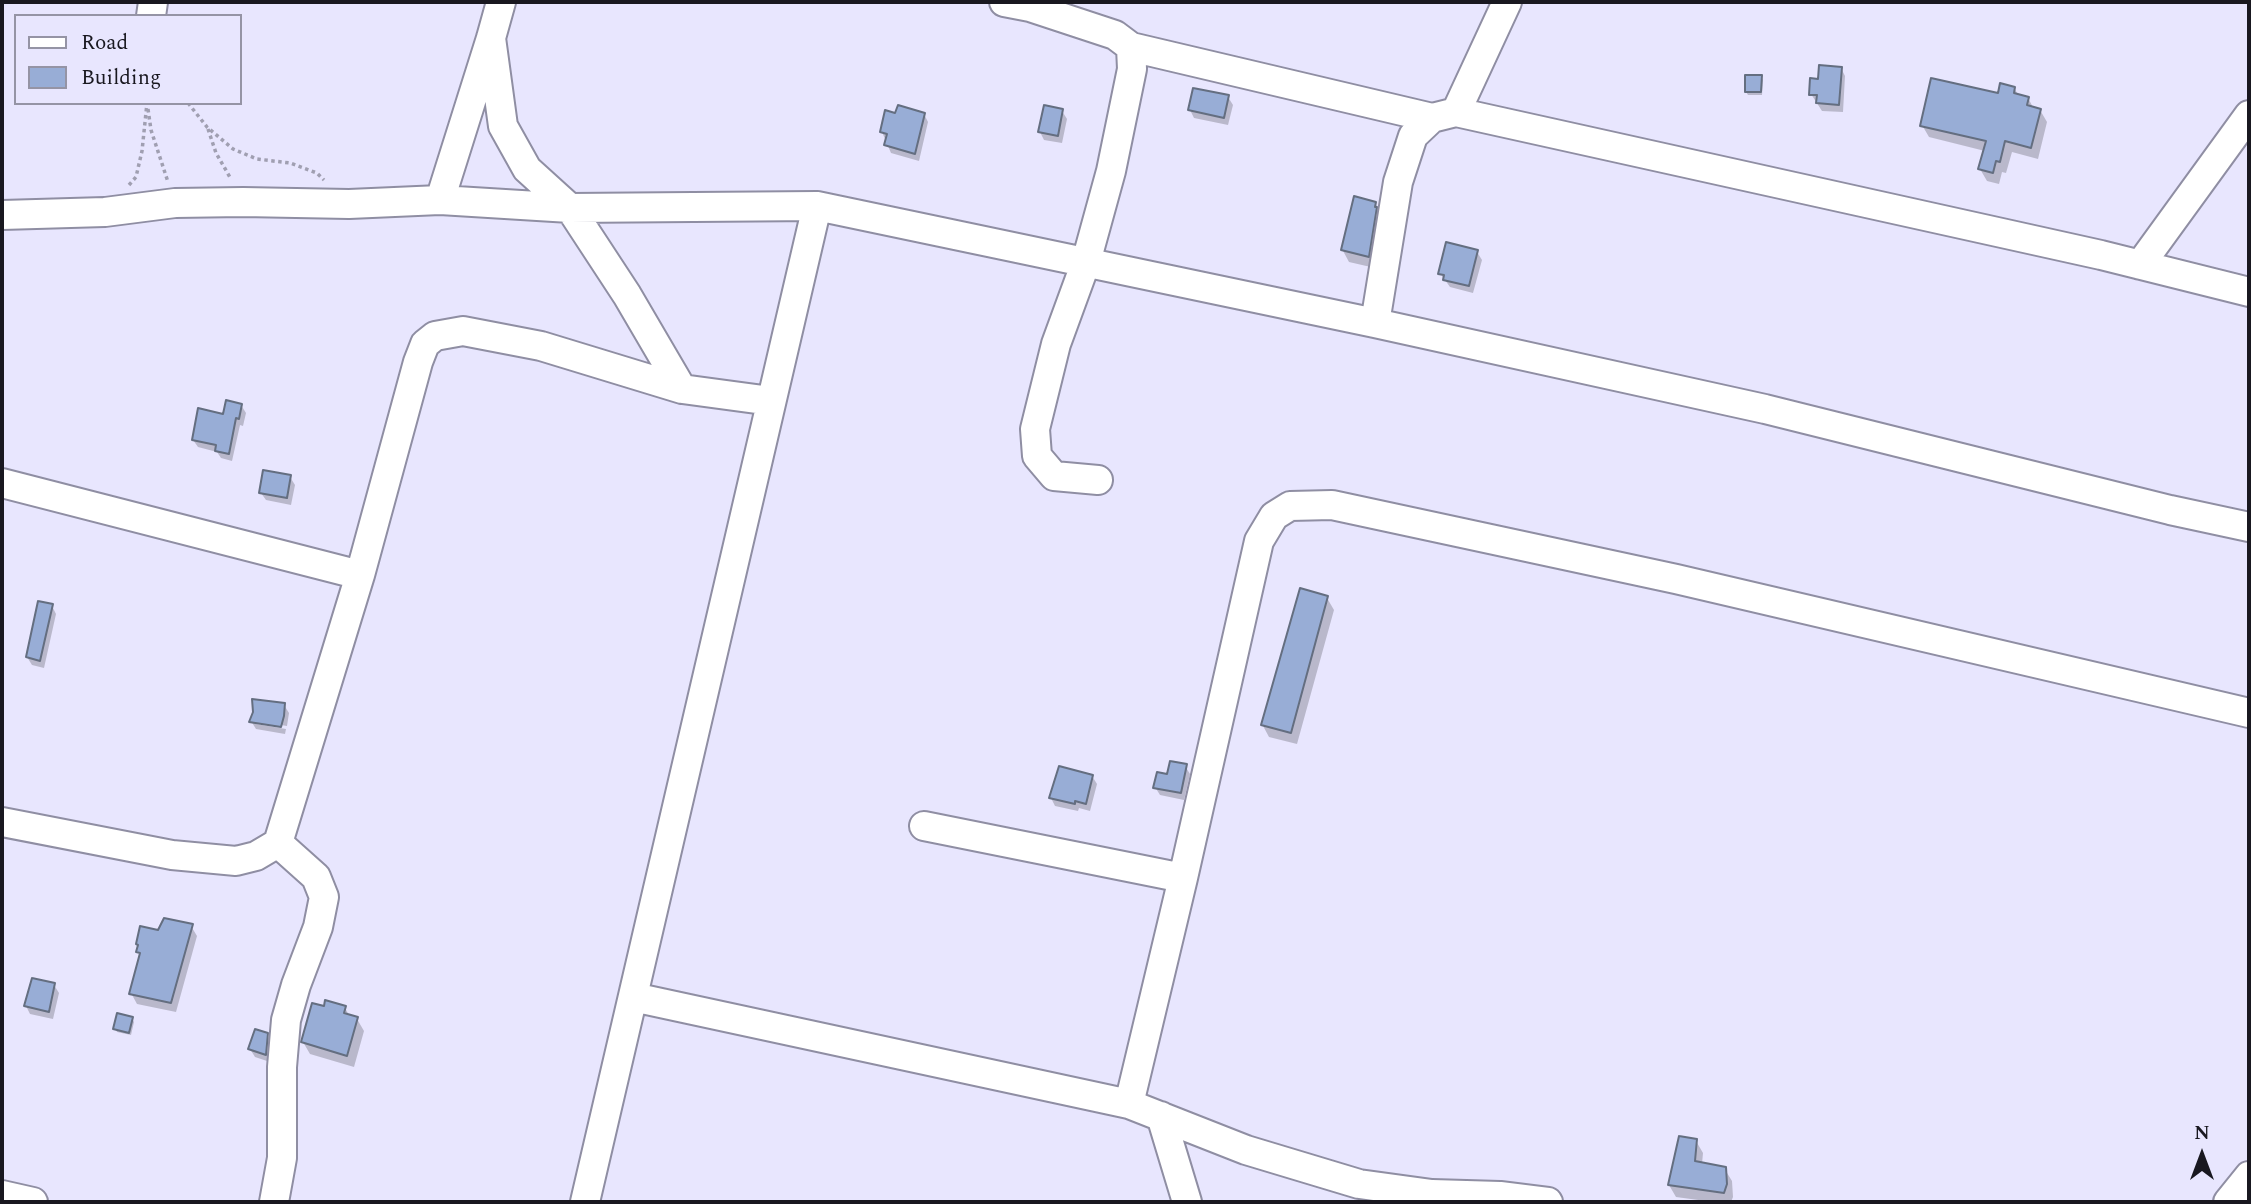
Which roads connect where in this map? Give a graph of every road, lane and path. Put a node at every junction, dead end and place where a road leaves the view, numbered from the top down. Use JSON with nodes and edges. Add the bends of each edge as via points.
{"nodes":[{"id":1,"x":501,"y":2,"type":"edge"},
{"id":2,"x":1004,"y":2,"type":"edge"},
{"id":3,"x":1507,"y":2,"type":"edge"},
{"id":4,"x":491,"y":38,"type":"junction"},
{"id":5,"x":1130,"y":47,"type":"junction"},
{"id":6,"x":147,"y":105,"type":"edge"},
{"id":7,"x":147,"y":105,"type":"edge"},
{"id":8,"x":190,"y":105,"type":"edge"},
{"id":9,"x":1444,"y":115,"type":"junction"},
{"id":10,"x":2249,"y":115,"type":"edge"},
{"id":11,"x":207,"y":127,"type":"junction"},
{"id":12,"x":128,"y":186,"type":"dead end"},
{"id":13,"x":440,"y":200,"type":"junction"},
{"id":14,"x":243,"y":202,"type":"junction"},
{"id":15,"x":175,"y":203,"type":"junction"},
{"id":16,"x":349,"y":204,"type":"junction"},
{"id":17,"x":817,"y":205,"type":"junction"},
{"id":18,"x":570,"y":208,"type":"junction"},
{"id":19,"x":2,"y":215,"type":"edge"},
{"id":20,"x":1086,"y":262,"type":"junction"},
{"id":21,"x":2140,"y":265,"type":"junction"},
{"id":22,"x":2249,"y":292,"type":"edge"},
{"id":23,"x":1375,"y":323,"type":"junction"},
{"id":24,"x":682,"y":389,"type":"junction"},
{"id":25,"x":771,"y":401,"type":"junction"},
{"id":26,"x":1098,"y":480,"type":"dead end"},
{"id":27,"x":2,"y":482,"type":"edge"},
{"id":28,"x":2249,"y":527,"type":"edge"},
{"id":29,"x":360,"y":575,"type":"junction"},
{"id":30,"x":2249,"y":713,"type":"edge"},
{"id":31,"x":2,"y":822,"type":"edge"},
{"id":32,"x":925,"y":827,"type":"dead end"},
{"id":33,"x":278,"y":843,"type":"junction"},
{"id":34,"x":1183,"y":878,"type":"junction"},
{"id":35,"x":633,"y":997,"type":"junction"},
{"id":36,"x":1129,"y":1104,"type":"junction"},
{"id":37,"x":1161,"y":1116,"type":"junction"},
{"id":38,"x":2249,"y":1176,"type":"edge"},
{"id":39,"x":2,"y":1195,"type":"edge"},
{"id":40,"x":33,"y":1202,"type":"edge"},
{"id":41,"x":274,"y":1202,"type":"edge"},
{"id":42,"x":585,"y":1202,"type":"edge"},
{"id":43,"x":1187,"y":1202,"type":"edge"},
{"id":44,"x":1548,"y":1202,"type":"edge"},
{"id":45,"x":2228,"y":1202,"type":"edge"}],
"edges":[{"from":1,"to":4,"type":"street"},
{"from":2,"to":5,"type":"street","via":[[1115,35]]},
{"from":3,"to":9,"type":"street"},
{"from":4,"to":13,"type":"street"},
{"from":4,"to":18,"type":"street","via":[[503,126],[527,169]]},
{"from":5,"to":9,"type":"street"},
{"from":5,"to":20,"type":"street","via":[[1132,69]]},
{"from":6,"to":12,"type":"path","via":[[136,177]]},
{"from":7,"to":15,"type":"path","via":[[151,131]]},
{"from":8,"to":11,"type":"path"},
{"from":9,"to":21,"type":"street","via":[[1858,200]]},
{"from":9,"to":23,"type":"street","via":[[1413,136],[1398,182]]},
{"from":10,"to":21,"type":"street"},
{"from":11,"to":14,"type":"path"},
{"from":11,"to":16,"type":"path","via":[[233,149],[317,173]]},
{"from":13,"to":16,"type":"street"},
{"from":13,"to":18,"type":"street"},
{"from":14,"to":15,"type":"street"},
{"from":14,"to":16,"type":"street"},
{"from":15,"to":19,"type":"street","via":[[105,212]]},
{"from":17,"to":18,"type":"street"},
{"from":17,"to":20,"type":"street"},
{"from":17,"to":25,"type":"street"},
{"from":18,"to":24,"type":"street"},
{"from":20,"to":23,"type":"street"},
{"from":20,"to":26,"type":"street","via":[[1056,344],[1035,429],[1037,456],[1054,476]]},
{"from":21,"to":22,"type":"street"},
{"from":23,"to":28,"type":"street","via":[[1766,409]]},
{"from":24,"to":25,"type":"street"},
{"from":24,"to":29,"type":"street","via":[[541,346],[463,331],[435,336],[425,344],[418,362]]},
{"from":25,"to":35,"type":"street"},
{"from":27,"to":29,"type":"street"},
{"from":29,"to":33,"type":"street"},
{"from":30,"to":34,"type":"street","via":[[1676,579],[1332,505],[1290,506],[1274,516],[1259,541]]},
{"from":31,"to":33,"type":"street","via":[[172,855],[236,862]]},
{"from":32,"to":34,"type":"street"},
{"from":33,"to":41,"type":"street","via":[[316,877],[324,897],[286,1020],[282,1158]]},
{"from":34,"to":36,"type":"street"},
{"from":35,"to":36,"type":"street"},
{"from":35,"to":42,"type":"street"},
{"from":36,"to":37,"type":"street"},
{"from":37,"to":43,"type":"street"},
{"from":37,"to":44,"type":"street","via":[[1246,1150],[1359,1184]]},
{"from":38,"to":45,"type":"street"},
{"from":39,"to":40,"type":"street"}]}
